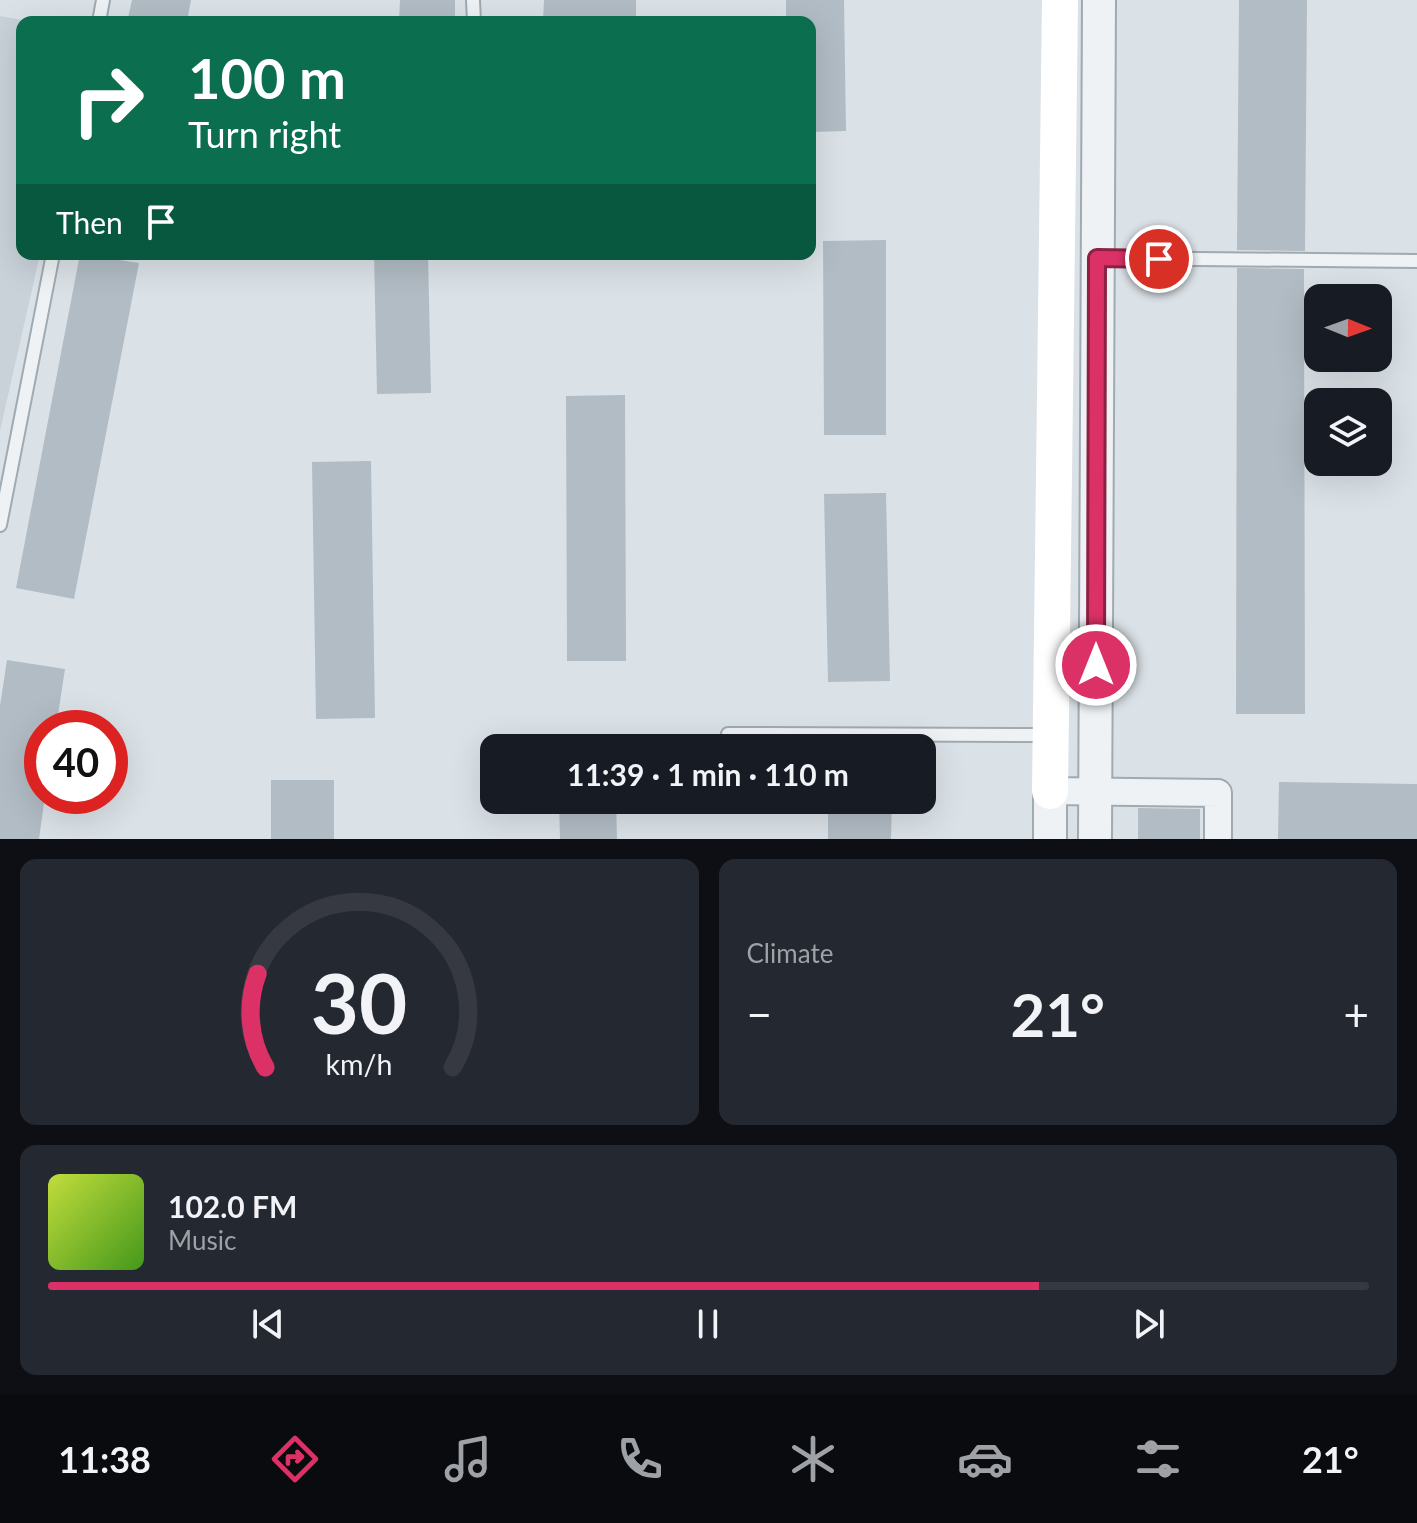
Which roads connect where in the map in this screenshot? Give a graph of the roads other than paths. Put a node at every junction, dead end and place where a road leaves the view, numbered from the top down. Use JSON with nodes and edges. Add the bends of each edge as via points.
{"nodes":[{"id":1,"x":1060,"y":0,"type":"edge"},
{"id":2,"x":1099,"y":0,"type":"edge"},
{"id":3,"x":1097,"y":258,"type":"junction"},
{"id":4,"x":52,"y":260,"type":"edge"},
{"id":5,"x":1417,"y":261,"type":"edge"},
{"id":6,"x":0,"y":525,"type":"edge"},
{"id":7,"x":936,"y":735,"type":"edge"},
{"id":8,"x":1051,"y":735,"type":"junction"},
{"id":9,"x":1050,"y":791,"type":"junction"},
{"id":10,"x":1095,"y":791,"type":"junction"},
{"id":11,"x":1050,"y":839,"type":"edge"},
{"id":12,"x":1095,"y":839,"type":"edge"},
{"id":13,"x":1218,"y":839,"type":"edge"}],
"edges":[{"from":1,"to":8,"type":"main road"},
{"from":2,"to":3,"type":"street"},
{"from":3,"to":5,"type":"lane"},
{"from":3,"to":10,"type":"street"},
{"from":4,"to":6,"type":"lane"},
{"from":7,"to":8,"type":"lane"},
{"from":8,"to":9,"type":"main road"},
{"from":9,"to":10,"type":"street"},
{"from":9,"to":11,"type":"street"},
{"from":10,"to":12,"type":"street"},
{"from":10,"to":13,"type":"street","via":[[1218,793]]}]}
